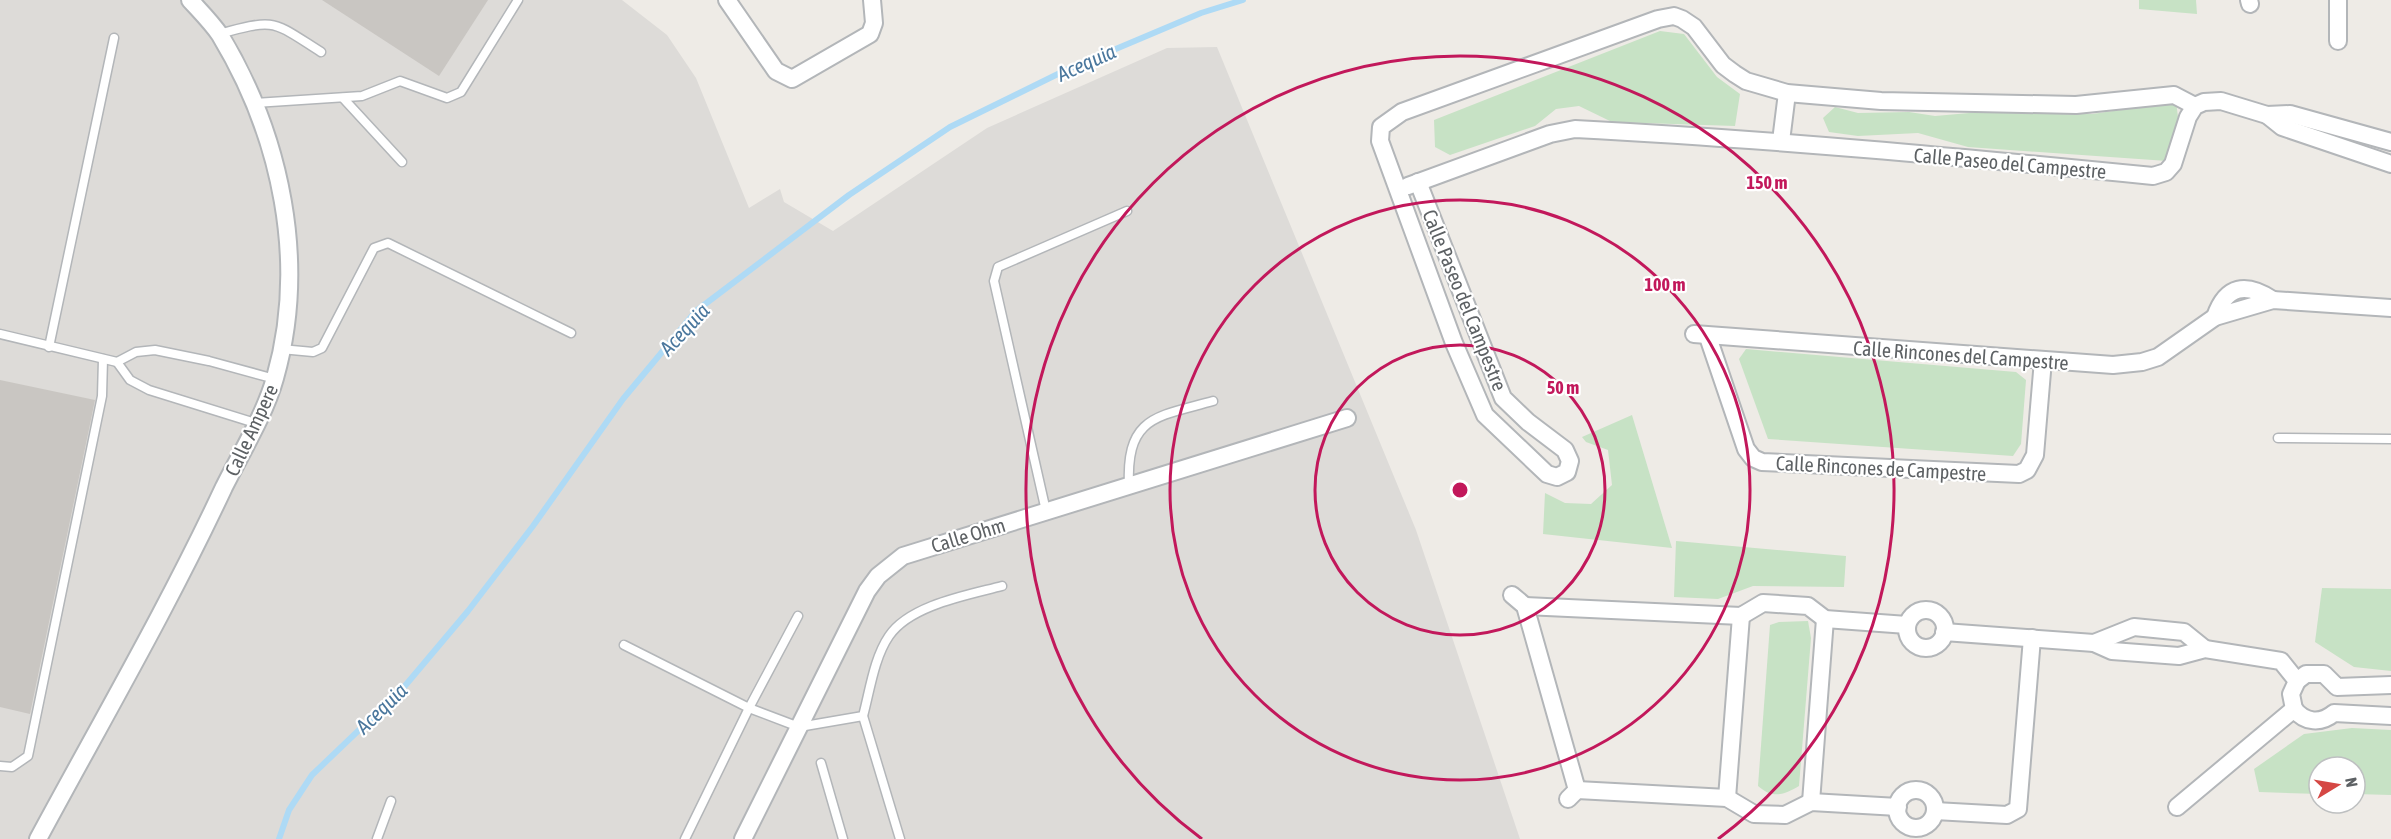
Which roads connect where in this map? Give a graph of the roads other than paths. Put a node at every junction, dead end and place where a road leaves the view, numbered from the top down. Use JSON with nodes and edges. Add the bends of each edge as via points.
{"nodes":[{"id":1,"x":190,"y":0,"type":"edge"},
{"id":2,"x":518,"y":0,"type":"edge"},
{"id":3,"x":727,"y":0,"type":"edge"},
{"id":4,"x":872,"y":0,"type":"edge"},
{"id":5,"x":2338,"y":0,"type":"edge"},
{"id":6,"x":219,"y":34,"type":"junction"},
{"id":7,"x":114,"y":38,"type":"dead end"},
{"id":8,"x":2338,"y":41,"type":"dead end"},
{"id":9,"x":321,"y":52,"type":"dead end"},
{"id":10,"x":1786,"y":93,"type":"junction"},
{"id":11,"x":343,"y":98,"type":"junction"},
{"id":12,"x":255,"y":103,"type":"junction"},
{"id":13,"x":2195,"y":106,"type":"junction"},
{"id":14,"x":2316,"y":131,"type":"junction"},
{"id":15,"x":1781,"y":141,"type":"junction"},
{"id":16,"x":2383,"y":141,"type":"edge"},
{"id":17,"x":2368,"y":157,"type":"junction"},
{"id":18,"x":402,"y":162,"type":"dead end"},
{"id":19,"x":2391,"y":164,"type":"edge"},
{"id":20,"x":1418,"y":183,"type":"junction"},
{"id":21,"x":1399,"y":190,"type":"junction"},
{"id":22,"x":1127,"y":211,"type":"dead end"},
{"id":23,"x":2391,"y":308,"type":"edge"},
{"id":24,"x":571,"y":333,"type":"dead end"},
{"id":25,"x":0,"y":334,"type":"edge"},
{"id":26,"x":1477,"y":334,"type":"junction"},
{"id":27,"x":1701,"y":335,"type":"joint"},
{"id":28,"x":1454,"y":343,"type":"junction"},
{"id":29,"x":49,"y":346,"type":"junction"},
{"id":30,"x":281,"y":349,"type":"junction"},
{"id":31,"x":103,"y":359,"type":"junction"},
{"id":32,"x":2043,"y":360,"type":"junction"},
{"id":33,"x":117,"y":362,"type":"junction"},
{"id":34,"x":274,"y":379,"type":"junction"},
{"id":35,"x":1213,"y":401,"type":"dead end"},
{"id":36,"x":1347,"y":418,"type":"dead end"},
{"id":37,"x":255,"y":423,"type":"junction"},
{"id":38,"x":2277,"y":438,"type":"dead end"},
{"id":39,"x":2391,"y":439,"type":"edge"},
{"id":40,"x":1129,"y":486,"type":"junction"},
{"id":41,"x":1046,"y":511,"type":"junction"},
{"id":42,"x":1002,"y":585,"type":"dead end"},
{"id":43,"x":1512,"y":595,"type":"dead end"},
{"id":44,"x":1526,"y":606,"type":"junction"},
{"id":45,"x":798,"y":616,"type":"dead end"},
{"id":46,"x":1741,"y":616,"type":"junction"},
{"id":47,"x":1825,"y":619,"type":"junction"},
{"id":48,"x":1907,"y":625,"type":"junction"},
{"id":49,"x":1944,"y":632,"type":"junction"},
{"id":50,"x":2032,"y":638,"type":"junction"},
{"id":51,"x":2094,"y":643,"type":"junction"},
{"id":52,"x":624,"y":645,"type":"dead end"},
{"id":53,"x":2205,"y":649,"type":"junction"},
{"id":54,"x":2297,"y":681,"type":"junction"},
{"id":55,"x":2391,"y":685,"type":"edge"},
{"id":56,"x":2337,"y":687,"type":"junction"},
{"id":57,"x":749,"y":708,"type":"junction"},
{"id":58,"x":2294,"y":709,"type":"junction"},
{"id":59,"x":2334,"y":713,"type":"junction"},
{"id":60,"x":863,"y":716,"type":"junction"},
{"id":61,"x":2391,"y":716,"type":"edge"},
{"id":62,"x":800,"y":727,"type":"junction"},
{"id":63,"x":822,"y":763,"type":"dead end"},
{"id":64,"x":0,"y":766,"type":"edge"},
{"id":65,"x":1727,"y":798,"type":"junction"},
{"id":66,"x":391,"y":801,"type":"dead end"},
{"id":67,"x":1811,"y":802,"type":"junction"},
{"id":68,"x":1898,"y":807,"type":"junction"},
{"id":69,"x":2176,"y":807,"type":"dead end"},
{"id":70,"x":1935,"y":811,"type":"junction"},
{"id":71,"x":38,"y":839,"type":"edge"},
{"id":72,"x":378,"y":839,"type":"edge"},
{"id":73,"x":685,"y":839,"type":"edge"},
{"id":74,"x":743,"y":839,"type":"edge"},
{"id":75,"x":843,"y":839,"type":"edge"},
{"id":76,"x":900,"y":839,"type":"edge"}],
"edges":[{"from":1,"to":6,"type":"street","name":"Calle Ampere"},
{"from":2,"to":11,"type":"lane","via":[[457,95],[447,98],[400,81],[375,93]]},
{"from":3,"to":4,"type":"street","via":[[776,71],[792,79],[870,34],[874,23]]},
{"from":5,"to":8,"type":"street"},
{"from":6,"to":9,"type":"lane","via":[[271,23]]},
{"from":6,"to":12,"type":"street","name":"Calle Ampere"},
{"from":7,"to":29,"type":"lane"},
{"from":10,"to":13,"type":"street","name":"Calle Paseo del Campestre","via":[[1881,101],[2076,105],[2174,95]]},
{"from":10,"to":15,"type":"street"},
{"from":10,"to":21,"type":"street","name":"Calle Paseo del Campestre","via":[[1735,74],[1694,27],[1682,19],[1666,16],[1402,112],[1387,121],[1381,127],[1380,141]]},
{"from":11,"to":12,"type":"lane"},
{"from":11,"to":18,"type":"lane"},
{"from":12,"to":30,"type":"street","name":"Calle Ampere","via":[[276,166],[286,219],[286,325]]},
{"from":13,"to":14,"type":"street","name":"Calle Paseo del Campestre","via":[[2220,101],[2267,115],[2282,127]]},
{"from":13,"to":15,"type":"street","name":"Calle Paseo del Campestre","via":[[2173,164],[2166,172],[2153,176]]},
{"from":14,"to":16,"type":"street","name":"Calle Paseo del Campestre"},
{"from":14,"to":17,"type":"street","name":"Calle Paseo del Campestre"},
{"from":15,"to":20,"type":"street","name":"Calle Paseo del Campestre","via":[[1575,129],[1550,134]]},
{"from":16,"to":17,"type":"street"},
{"from":17,"to":19,"type":"street","name":"Calle Paseo del Campestre"},
{"from":20,"to":21,"type":"street","name":"Calle Paseo del Campestre"},
{"from":20,"to":26,"type":"street","name":"Calle Paseo del Campestre"},
{"from":21,"to":28,"type":"street","name":"Calle Paseo del Campestre"},
{"from":22,"to":41,"type":"lane","via":[[998,267],[996,272],[994,281]]},
{"from":23,"to":32,"type":"street","name":"Calle Rincones del Campestre","via":[[2273,300],[2216,317],[2177,346],[2142,362],[2112,365]]},
{"from":24,"to":30,"type":"lane","via":[[388,243],[374,248],[322,348],[313,352]]},
{"from":25,"to":29,"type":"lane"},
{"from":26,"to":28,"type":"street"},
{"from":26,"to":28,"type":"street","name":"Calle Paseo del Campestre","via":[[1503,398],[1565,450],[1569,466],[1563,475],[1547,474],[1485,416]]},
{"from":27,"to":32,"type":"street","name":"Calle Rincones del Campestre"},
{"from":27,"to":32,"type":"street","name":"Calle Rincones de Campestre","via":[[1746,449],[1762,462],[2019,474],[2027,470],[2035,455]]},
{"from":29,"to":31,"type":"lane"},
{"from":30,"to":34,"type":"street","name":"Calle Ampere"},
{"from":31,"to":33,"type":"lane"},
{"from":31,"to":64,"type":"lane","via":[[102,396],[28,756],[12,767]]},
{"from":33,"to":34,"type":"lane","via":[[136,352],[155,350]]},
{"from":33,"to":37,"type":"lane","via":[[130,380],[149,390]]},
{"from":34,"to":37,"type":"street","name":"Calle Ampere"},
{"from":35,"to":40,"type":"lane","via":[[1163,415],[1143,427],[1128,460]]},
{"from":36,"to":40,"type":"street","name":"Calle Ohm"},
{"from":37,"to":71,"type":"street","name":"Calle Ampere","via":[[200,539]]},
{"from":38,"to":39,"type":"lane"},
{"from":40,"to":41,"type":"street","name":"Calle Ohm"},
{"from":41,"to":62,"type":"street","name":"Calle Ohm","via":[[903,556],[889,566],[867,591]]},
{"from":42,"to":60,"type":"lane","via":[[939,603],[889,636],[876,665]]},
{"from":43,"to":44,"type":"street"},
{"from":44,"to":46,"type":"street"},
{"from":44,"to":65,"type":"street","via":[[1573,794]]},
{"from":45,"to":57,"type":"lane"},
{"from":46,"to":47,"type":"street","via":[[1763,603],[1808,606]]},
{"from":46,"to":65,"type":"street"},
{"from":47,"to":48,"type":"street"},
{"from":47,"to":67,"type":"street"},
{"from":48,"to":49,"type":"street","via":[[1912,615],[1929,609],[1943,621]]},
{"from":48,"to":49,"type":"street","via":[[1908,638],[1920,647],[1935,646]]},
{"from":49,"to":50,"type":"street"},
{"from":50,"to":51,"type":"street"},
{"from":50,"to":70,"type":"street","via":[[2019,809],[2007,815]]},
{"from":51,"to":53,"type":"street","via":[[2112,651],[2179,656]]},
{"from":51,"to":53,"type":"street","via":[[2134,627],[2184,632]]},
{"from":52,"to":57,"type":"lane"},
{"from":53,"to":54,"type":"street","via":[[2281,661]]},
{"from":54,"to":56,"type":"street","via":[[2306,674],[2324,674]]},
{"from":54,"to":58,"type":"street","via":[[2291,694]]},
{"from":55,"to":56,"type":"street"},
{"from":56,"to":59,"type":"street"},
{"from":57,"to":62,"type":"lane"},
{"from":57,"to":73,"type":"lane"},
{"from":58,"to":59,"type":"street","via":[[2315,722]]},
{"from":58,"to":69,"type":"street"},
{"from":59,"to":61,"type":"street"},
{"from":60,"to":62,"type":"lane"},
{"from":60,"to":76,"type":"lane"},
{"from":62,"to":74,"type":"street","name":"Calle Ohm"},
{"from":63,"to":75,"type":"lane"},
{"from":65,"to":67,"type":"street","via":[[1754,814],[1774,815],[1785,815]]},
{"from":66,"to":72,"type":"lane"},
{"from":67,"to":68,"type":"street"},
{"from":68,"to":70,"type":"street","via":[[1903,796],[1917,791],[1931,798]]},
{"from":68,"to":70,"type":"street","via":[[1901,820],[1913,828],[1929,823]]}]}
